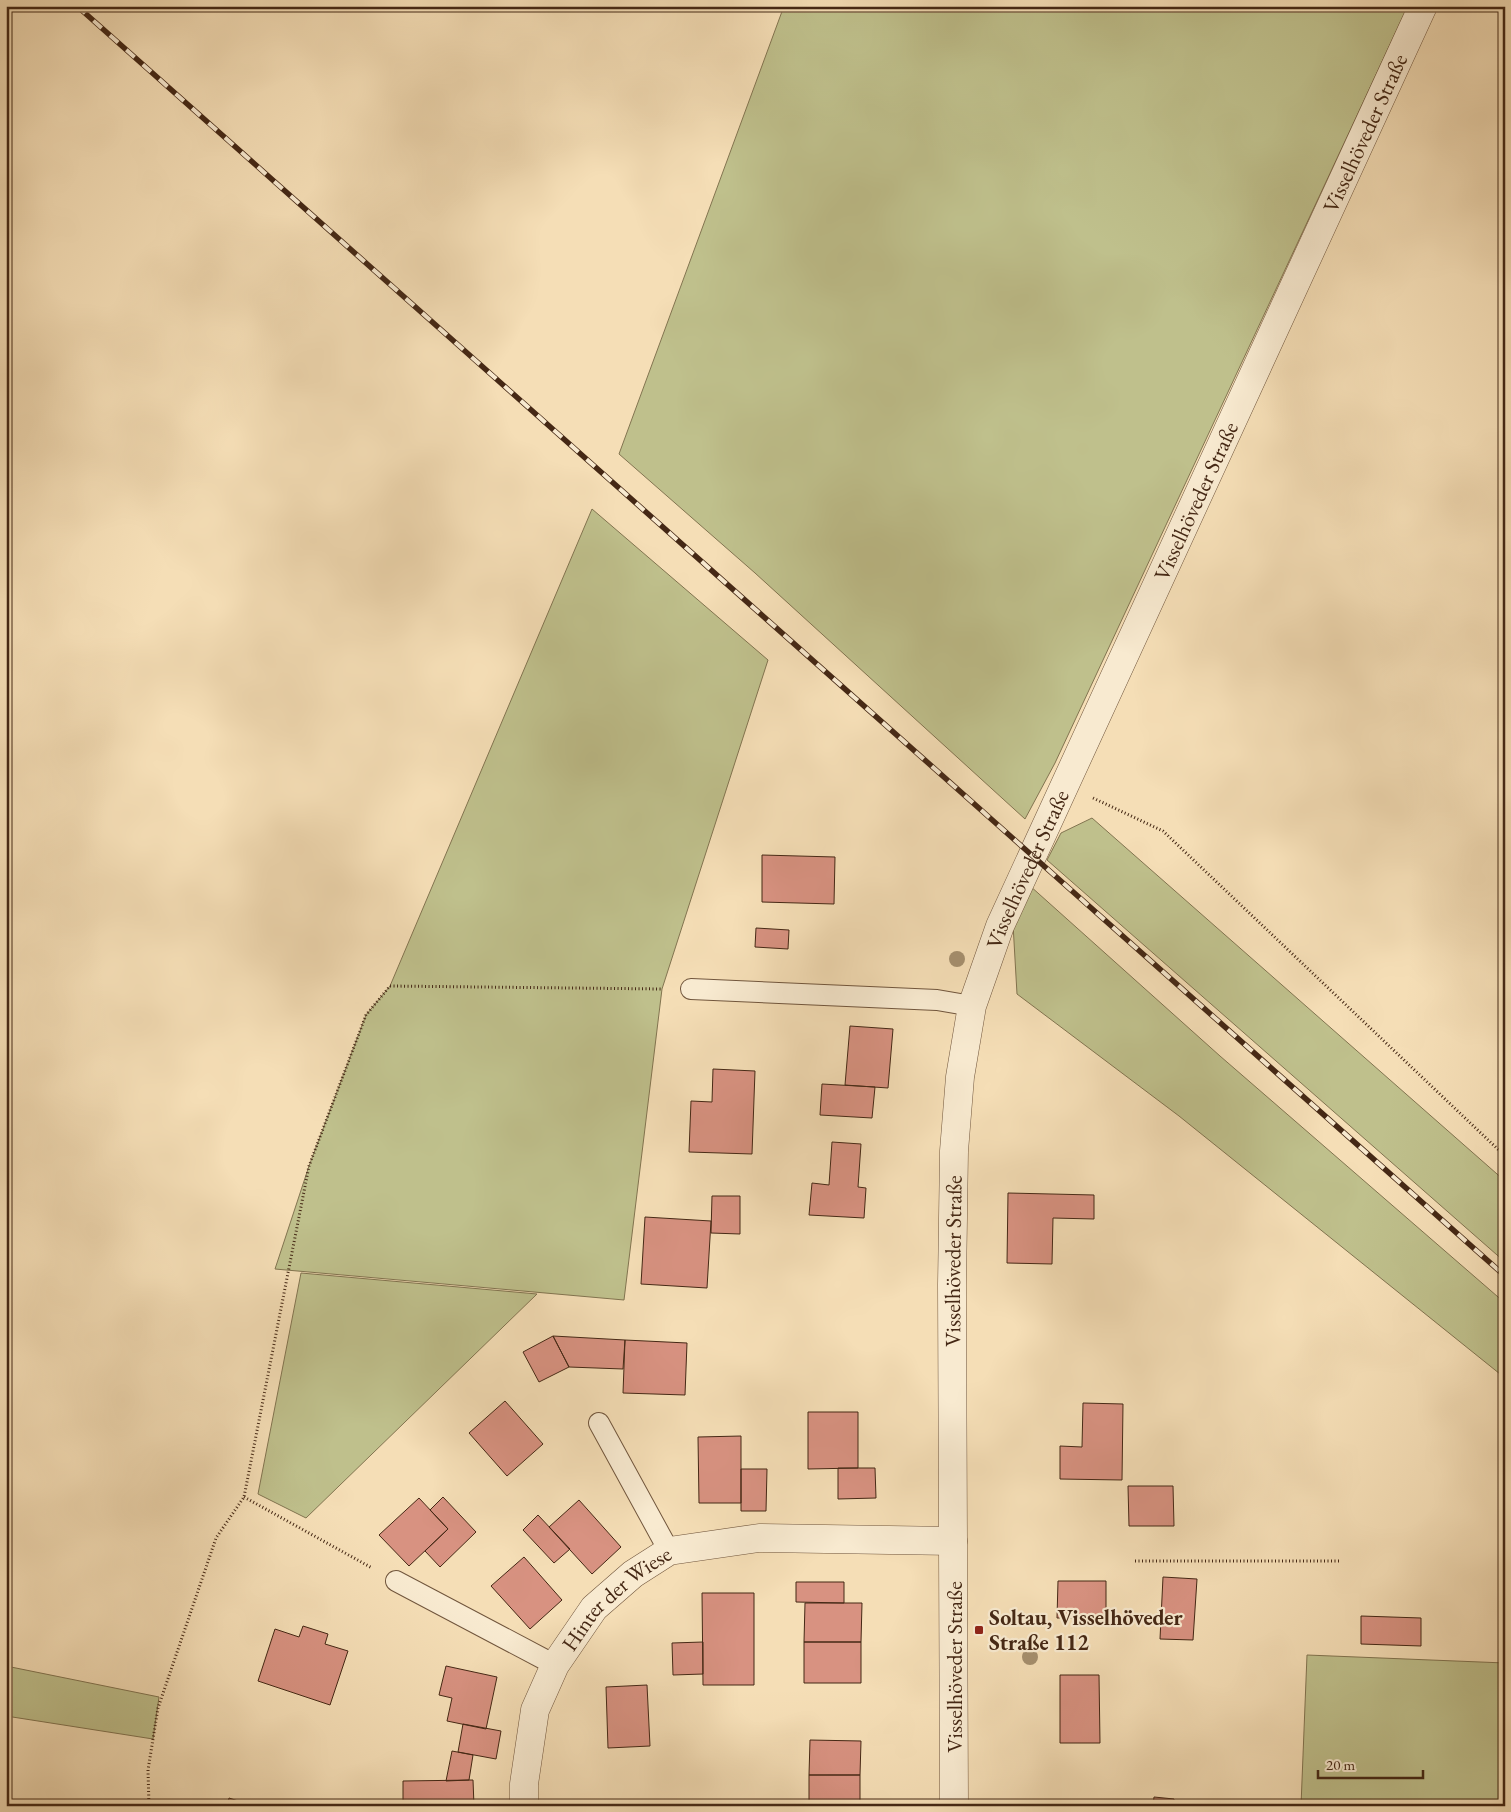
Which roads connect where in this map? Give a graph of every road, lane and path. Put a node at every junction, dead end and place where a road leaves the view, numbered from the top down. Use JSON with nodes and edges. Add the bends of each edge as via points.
{"nodes":[{"id":1,"x":1423,"y":6,"type":"edge"},
{"id":2,"x":1064,"y":785,"type":"junction"},
{"id":3,"x":691,"y":989,"type":"joint"},
{"id":4,"x":972,"y":1006,"type":"junction"},
{"id":5,"x":1505,"y":1156,"type":"edge"},
{"id":6,"x":599,"y":1423,"type":"dead end"},
{"id":7,"x":244,"y":1497,"type":"junction"},
{"id":8,"x":953,"y":1541,"type":"junction"},
{"id":9,"x":669,"y":1551,"type":"junction"},
{"id":10,"x":1135,"y":1561,"type":"dead end"},
{"id":11,"x":1340,"y":1561,"type":"dead end"},
{"id":12,"x":396,"y":1581,"type":"joint"},
{"id":13,"x":555,"y":1665,"type":"junction"},
{"id":14,"x":149,"y":1806,"type":"edge"},
{"id":15,"x":524,"y":1806,"type":"edge"},
{"id":16,"x":954,"y":1806,"type":"edge"}],
"edges":[{"from":1,"to":2,"type":"street","name":"Visselhöveder Straße"},
{"from":2,"to":4,"type":"street","name":"Visselhöveder Straße","via":[[1000,926]]},
{"from":2,"to":5,"type":"path","via":[[1163,831]]},
{"from":3,"to":4,"type":"lane","via":[[937,1000]]},
{"from":3,"to":7,"type":"path","via":[[390,986],[366,1015],[308,1166]]},
{"from":4,"to":8,"type":"street","name":"Visselhöveder Straße","via":[[960,1077],[954,1152]]},
{"from":6,"to":9,"type":"lane"},
{"from":7,"to":12,"type":"path"},
{"from":7,"to":14,"type":"path","via":[[216,1538],[158,1708],[148,1770]]},
{"from":8,"to":9,"type":"street","name":"Hinter der Wiese","via":[[759,1538]]},
{"from":8,"to":16,"type":"street","name":"Visselhöveder Straße"},
{"from":9,"to":13,"type":"street","name":"Hinter der Wiese","via":[[633,1574],[594,1608]]},
{"from":10,"to":11,"type":"path"},
{"from":12,"to":13,"type":"lane"},
{"from":13,"to":15,"type":"street","name":"Hinter der Wiese","via":[[535,1710],[524,1784]]}]}
